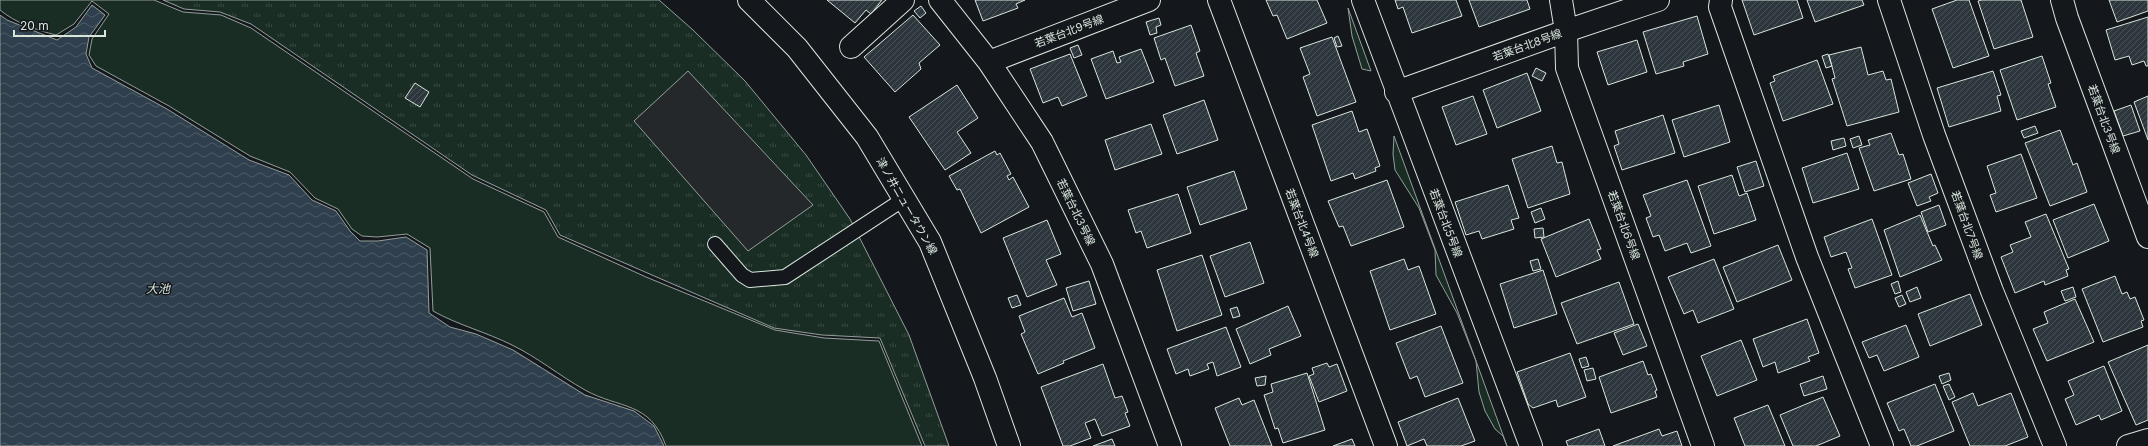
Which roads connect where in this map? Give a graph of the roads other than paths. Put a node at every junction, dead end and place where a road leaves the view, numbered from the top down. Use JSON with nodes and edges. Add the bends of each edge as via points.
{"nodes":[{"id":1,"x":749,"y":0,"type":"edge"},
{"id":2,"x":902,"y":0,"type":"edge"},
{"id":3,"x":940,"y":0,"type":"edge"},
{"id":4,"x":1149,"y":0,"type":"edge"},
{"id":5,"x":1219,"y":0,"type":"edge"},
{"id":6,"x":1363,"y":0,"type":"edge"},
{"id":7,"x":1561,"y":0,"type":"edge"},
{"id":8,"x":1658,"y":0,"type":"edge"},
{"id":9,"x":1721,"y":0,"type":"edge"},
{"id":10,"x":1889,"y":0,"type":"edge"},
{"id":11,"x":2062,"y":0,"type":"edge"},
{"id":12,"x":1566,"y":30,"type":"junction"},
{"id":13,"x":851,"y":47,"type":"dead end"},
{"id":14,"x":989,"y":62,"type":"junction"},
{"id":15,"x":1396,"y":92,"type":"junction"},
{"id":16,"x":904,"y":199,"type":"junction"},
{"id":17,"x":2148,"y":237,"type":"edge"},
{"id":18,"x":715,"y":244,"type":"dead end"},
{"id":19,"x":2148,"y":440,"type":"edge"},
{"id":20,"x":1010,"y":446,"type":"edge"},
{"id":21,"x":1170,"y":446,"type":"edge"},
{"id":22,"x":1386,"y":446,"type":"edge"},
{"id":23,"x":1531,"y":446,"type":"edge"},
{"id":24,"x":1703,"y":446,"type":"edge"},
{"id":25,"x":1882,"y":446,"type":"edge"},
{"id":26,"x":2054,"y":446,"type":"edge"},
{"id":27,"x":2128,"y":446,"type":"edge"}],
"edges":[{"from":1,"to":16,"type":"street","name":"津ノ井ニュータウン線","via":[[797,48],[867,137]]},
{"from":2,"to":13,"type":"street"},
{"from":3,"to":14,"type":"street","name":"若葉台北3号線"},
{"from":4,"to":14,"type":"street","name":"若葉台北9号線"},
{"from":5,"to":22,"type":"street","name":"若葉台北4号線"},
{"from":6,"to":15,"type":"street","name":"若葉台北5号線"},
{"from":7,"to":12,"type":"street","name":"若葉台北6号線"},
{"from":8,"to":12,"type":"street","name":"若葉台北8号線"},
{"from":9,"to":25,"type":"street","via":[[1720,7],[1807,257]]},
{"from":10,"to":26,"type":"street","name":"若葉台北7号線","via":[[1937,142],[1992,291]]},
{"from":11,"to":17,"type":"street","name":"若葉台北3号線"},
{"from":12,"to":15,"type":"street","name":"若葉台北8号線"},
{"from":12,"to":24,"type":"street","name":"若葉台北6号線","via":[[1567,68]]},
{"from":14,"to":21,"type":"street","name":"若葉台北3号線","via":[[1042,142],[1102,264]]},
{"from":15,"to":23,"type":"street","name":"若葉台北5号線"},
{"from":16,"to":18,"type":"lane","via":[[785,277],[750,280]]},
{"from":16,"to":20,"type":"street","name":"津ノ井ニュータウン線","via":[[930,242]]},
{"from":19,"to":27,"type":"street"}]}
